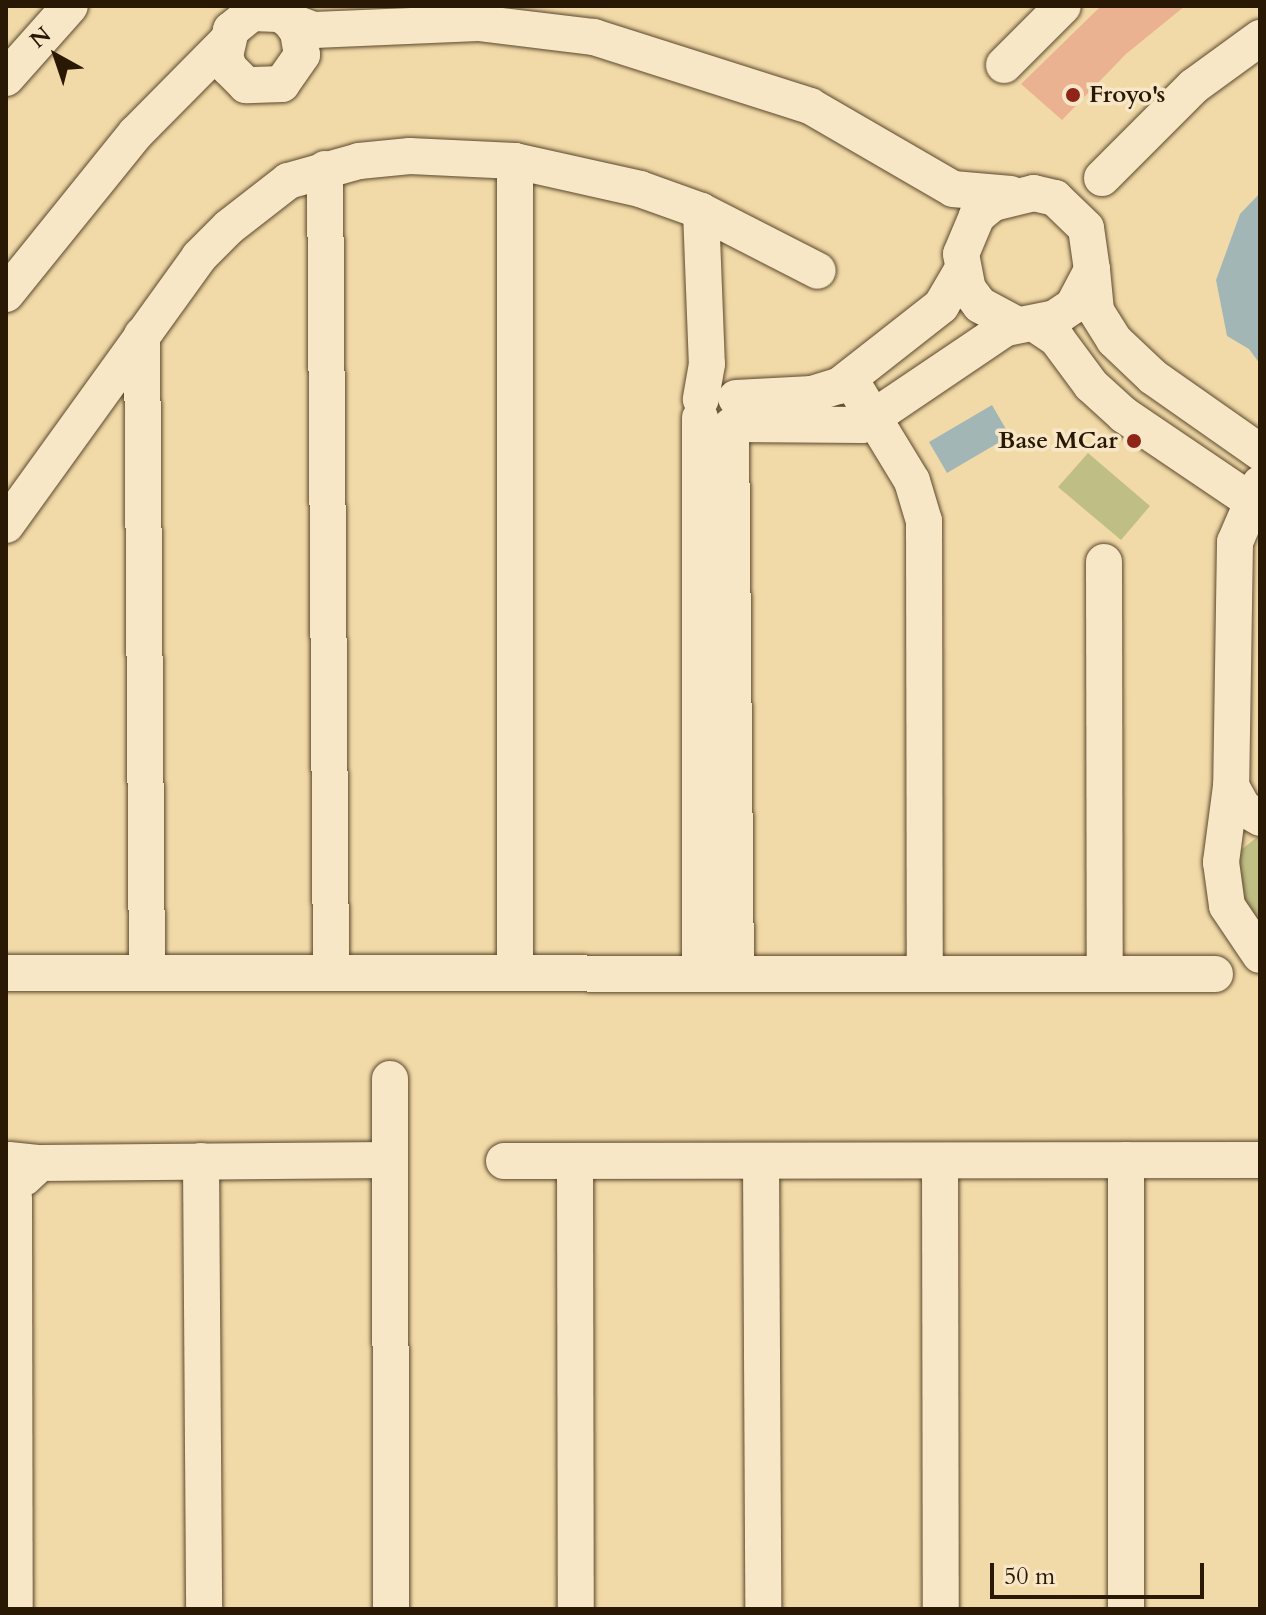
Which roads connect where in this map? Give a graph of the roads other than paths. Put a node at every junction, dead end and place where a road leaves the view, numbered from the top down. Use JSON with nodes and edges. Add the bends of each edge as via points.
{"nodes":[{"id":1,"x":70,"y":6,"type":"edge"},
{"id":2,"x":1063,"y":6,"type":"edge"},
{"id":3,"x":279,"y":14,"type":"edge"},
{"id":4,"x":226,"y":26,"type":"edge"},
{"id":5,"x":343,"y":29,"type":"junction"},
{"id":6,"x":1260,"y":38,"type":"edge"},
{"id":7,"x":1004,"y":65,"type":"dead end"},
{"id":8,"x":298,"y":67,"type":"junction"},
{"id":9,"x":6,"y":78,"type":"edge"},
{"id":10,"x":246,"y":85,"type":"junction"},
{"id":11,"x":183,"y":88,"type":"junction"},
{"id":12,"x":515,"y":161,"type":"junction"},
{"id":13,"x":325,"y":169,"type":"junction"},
{"id":14,"x":1102,"y":178,"type":"junction"},
{"id":15,"x":930,"y":179,"type":"junction"},
{"id":16,"x":1023,"y":194,"type":"junction"},
{"id":17,"x":701,"y":211,"type":"junction"},
{"id":18,"x":1092,"y":259,"type":"junction"},
{"id":19,"x":962,"y":262,"type":"junction"},
{"id":20,"x":818,"y":271,"type":"dead end"},
{"id":21,"x":6,"y":294,"type":"edge"},
{"id":22,"x":1025,"y":324,"type":"junction"},
{"id":23,"x":142,"y":335,"type":"junction"},
{"id":24,"x":838,"y":385,"type":"junction"},
{"id":25,"x":722,"y":410,"type":"junction"},
{"id":26,"x":876,"y":420,"type":"junction"},
{"id":27,"x":827,"y":427,"type":"junction"},
{"id":28,"x":1260,"y":452,"type":"edge"},
{"id":29,"x":1257,"y":498,"type":"edge"},
{"id":30,"x":6,"y":525,"type":"edge"},
{"id":31,"x":1104,"y":562,"type":"dead end"},
{"id":32,"x":718,"y":701,"type":"junction"},
{"id":33,"x":1245,"y":748,"type":"edge"},
{"id":34,"x":1231,"y":786,"type":"junction"},
{"id":35,"x":1260,"y":818,"type":"edge"},
{"id":36,"x":1260,"y":955,"type":"edge"},
{"id":37,"x":6,"y":973,"type":"edge"},
{"id":38,"x":147,"y":973,"type":"junction"},
{"id":39,"x":331,"y":973,"type":"junction"},
{"id":40,"x":515,"y":973,"type":"junction"},
{"id":41,"x":700,"y":973,"type":"junction"},
{"id":42,"x":736,"y":973,"type":"junction"},
{"id":43,"x":925,"y":973,"type":"junction"},
{"id":44,"x":1105,"y":974,"type":"junction"},
{"id":45,"x":1215,"y":974,"type":"dead end"},
{"id":46,"x":390,"y":1079,"type":"dead end"},
{"id":47,"x":388,"y":1160,"type":"junction"},
{"id":48,"x":1126,"y":1160,"type":"junction"},
{"id":49,"x":1260,"y":1160,"type":"edge"},
{"id":50,"x":201,"y":1161,"type":"junction"},
{"id":51,"x":504,"y":1161,"type":"dead end"},
{"id":52,"x":575,"y":1161,"type":"junction"},
{"id":53,"x":761,"y":1161,"type":"junction"},
{"id":54,"x":940,"y":1161,"type":"junction"},
{"id":55,"x":14,"y":1190,"type":"edge"},
{"id":56,"x":15,"y":1609,"type":"edge"},
{"id":57,"x":204,"y":1609,"type":"edge"},
{"id":58,"x":391,"y":1609,"type":"edge"},
{"id":59,"x":576,"y":1609,"type":"edge"},
{"id":60,"x":763,"y":1609,"type":"edge"},
{"id":61,"x":941,"y":1609,"type":"edge"},
{"id":62,"x":1126,"y":1609,"type":"edge"}],
"edges":[{"from":1,"to":9,"type":"street"},
{"from":2,"to":7,"type":"street"},
{"from":3,"to":4,"type":"street","via":[[252,13]]},
{"from":3,"to":5,"type":"street","via":[[314,30]]},
{"from":3,"to":8,"type":"street","via":[[302,43]]},
{"from":4,"to":10,"type":"street","via":[[229,68]]},
{"from":4,"to":11,"type":"street"},
{"from":5,"to":8,"type":"street","via":[[317,45]]},
{"from":5,"to":15,"type":"street","via":[[478,23],[594,37],[810,106]]},
{"from":6,"to":14,"type":"street","via":[[1183,96]]},
{"from":8,"to":10,"type":"street","via":[[271,88]]},
{"from":10,"to":11,"type":"street","via":[[214,77]]},
{"from":11,"to":21,"type":"street","via":[[136,133]]},
{"from":12,"to":13,"type":"street","via":[[410,156]]},
{"from":12,"to":17,"type":"street","via":[[640,189]]},
{"from":12,"to":40,"type":"street"},
{"from":13,"to":23,"type":"street","via":[[288,181],[238,218],[199,257]]},
{"from":13,"to":39,"type":"street"},
{"from":14,"to":16,"type":"street","via":[[1083,188]]},
{"from":14,"to":18,"type":"street","via":[[1093,194]]},
{"from":15,"to":16,"type":"street","via":[[968,193]]},
{"from":15,"to":19,"type":"street","via":[[953,211]]},
{"from":16,"to":18,"type":"street","via":[[1073,211]]},
{"from":16,"to":19,"type":"street","via":[[977,216]]},
{"from":17,"to":20,"type":"street"},
{"from":17,"to":25,"type":"street","via":[[707,364]]},
{"from":18,"to":22,"type":"street","via":[[1073,306]]},
{"from":18,"to":28,"type":"street","via":[[1096,311],[1114,340],[1153,377]]},
{"from":19,"to":22,"type":"street","via":[[980,305]]},
{"from":19,"to":24,"type":"street","via":[[941,306]]},
{"from":22,"to":26,"type":"street"},
{"from":22,"to":29,"type":"street","via":[[1057,339],[1091,385],[1124,415]]},
{"from":23,"to":30,"type":"street"},
{"from":23,"to":38,"type":"street"},
{"from":24,"to":25,"type":"street"},
{"from":24,"to":26,"type":"street"},
{"from":24,"to":27,"type":"street"},
{"from":25,"to":27,"type":"street"},
{"from":25,"to":32,"type":"street"},
{"from":26,"to":27,"type":"street"},
{"from":26,"to":43,"type":"street","via":[[912,481],[924,521]]},
{"from":29,"to":33,"type":"street","via":[[1235,542]]},
{"from":31,"to":44,"type":"street"},
{"from":32,"to":41,"type":"street"},
{"from":32,"to":42,"type":"street"},
{"from":33,"to":34,"type":"street"},
{"from":34,"to":35,"type":"street","via":[[1243,808]]},
{"from":34,"to":36,"type":"street","via":[[1222,885],[1237,924]]},
{"from":37,"to":38,"type":"street"},
{"from":38,"to":39,"type":"street"},
{"from":39,"to":40,"type":"street"},
{"from":40,"to":41,"type":"street"},
{"from":41,"to":42,"type":"street"},
{"from":42,"to":43,"type":"street"},
{"from":43,"to":44,"type":"street"},
{"from":44,"to":45,"type":"street"},
{"from":46,"to":47,"type":"street"},
{"from":47,"to":50,"type":"street"},
{"from":47,"to":58,"type":"street"},
{"from":48,"to":49,"type":"street"},
{"from":48,"to":54,"type":"street"},
{"from":48,"to":62,"type":"street"},
{"from":50,"to":55,"type":"street"},
{"from":50,"to":57,"type":"street"},
{"from":51,"to":52,"type":"street"},
{"from":52,"to":53,"type":"street"},
{"from":52,"to":59,"type":"street"},
{"from":53,"to":54,"type":"street"},
{"from":53,"to":60,"type":"street"},
{"from":54,"to":61,"type":"street"},
{"from":55,"to":56,"type":"street"}]}
